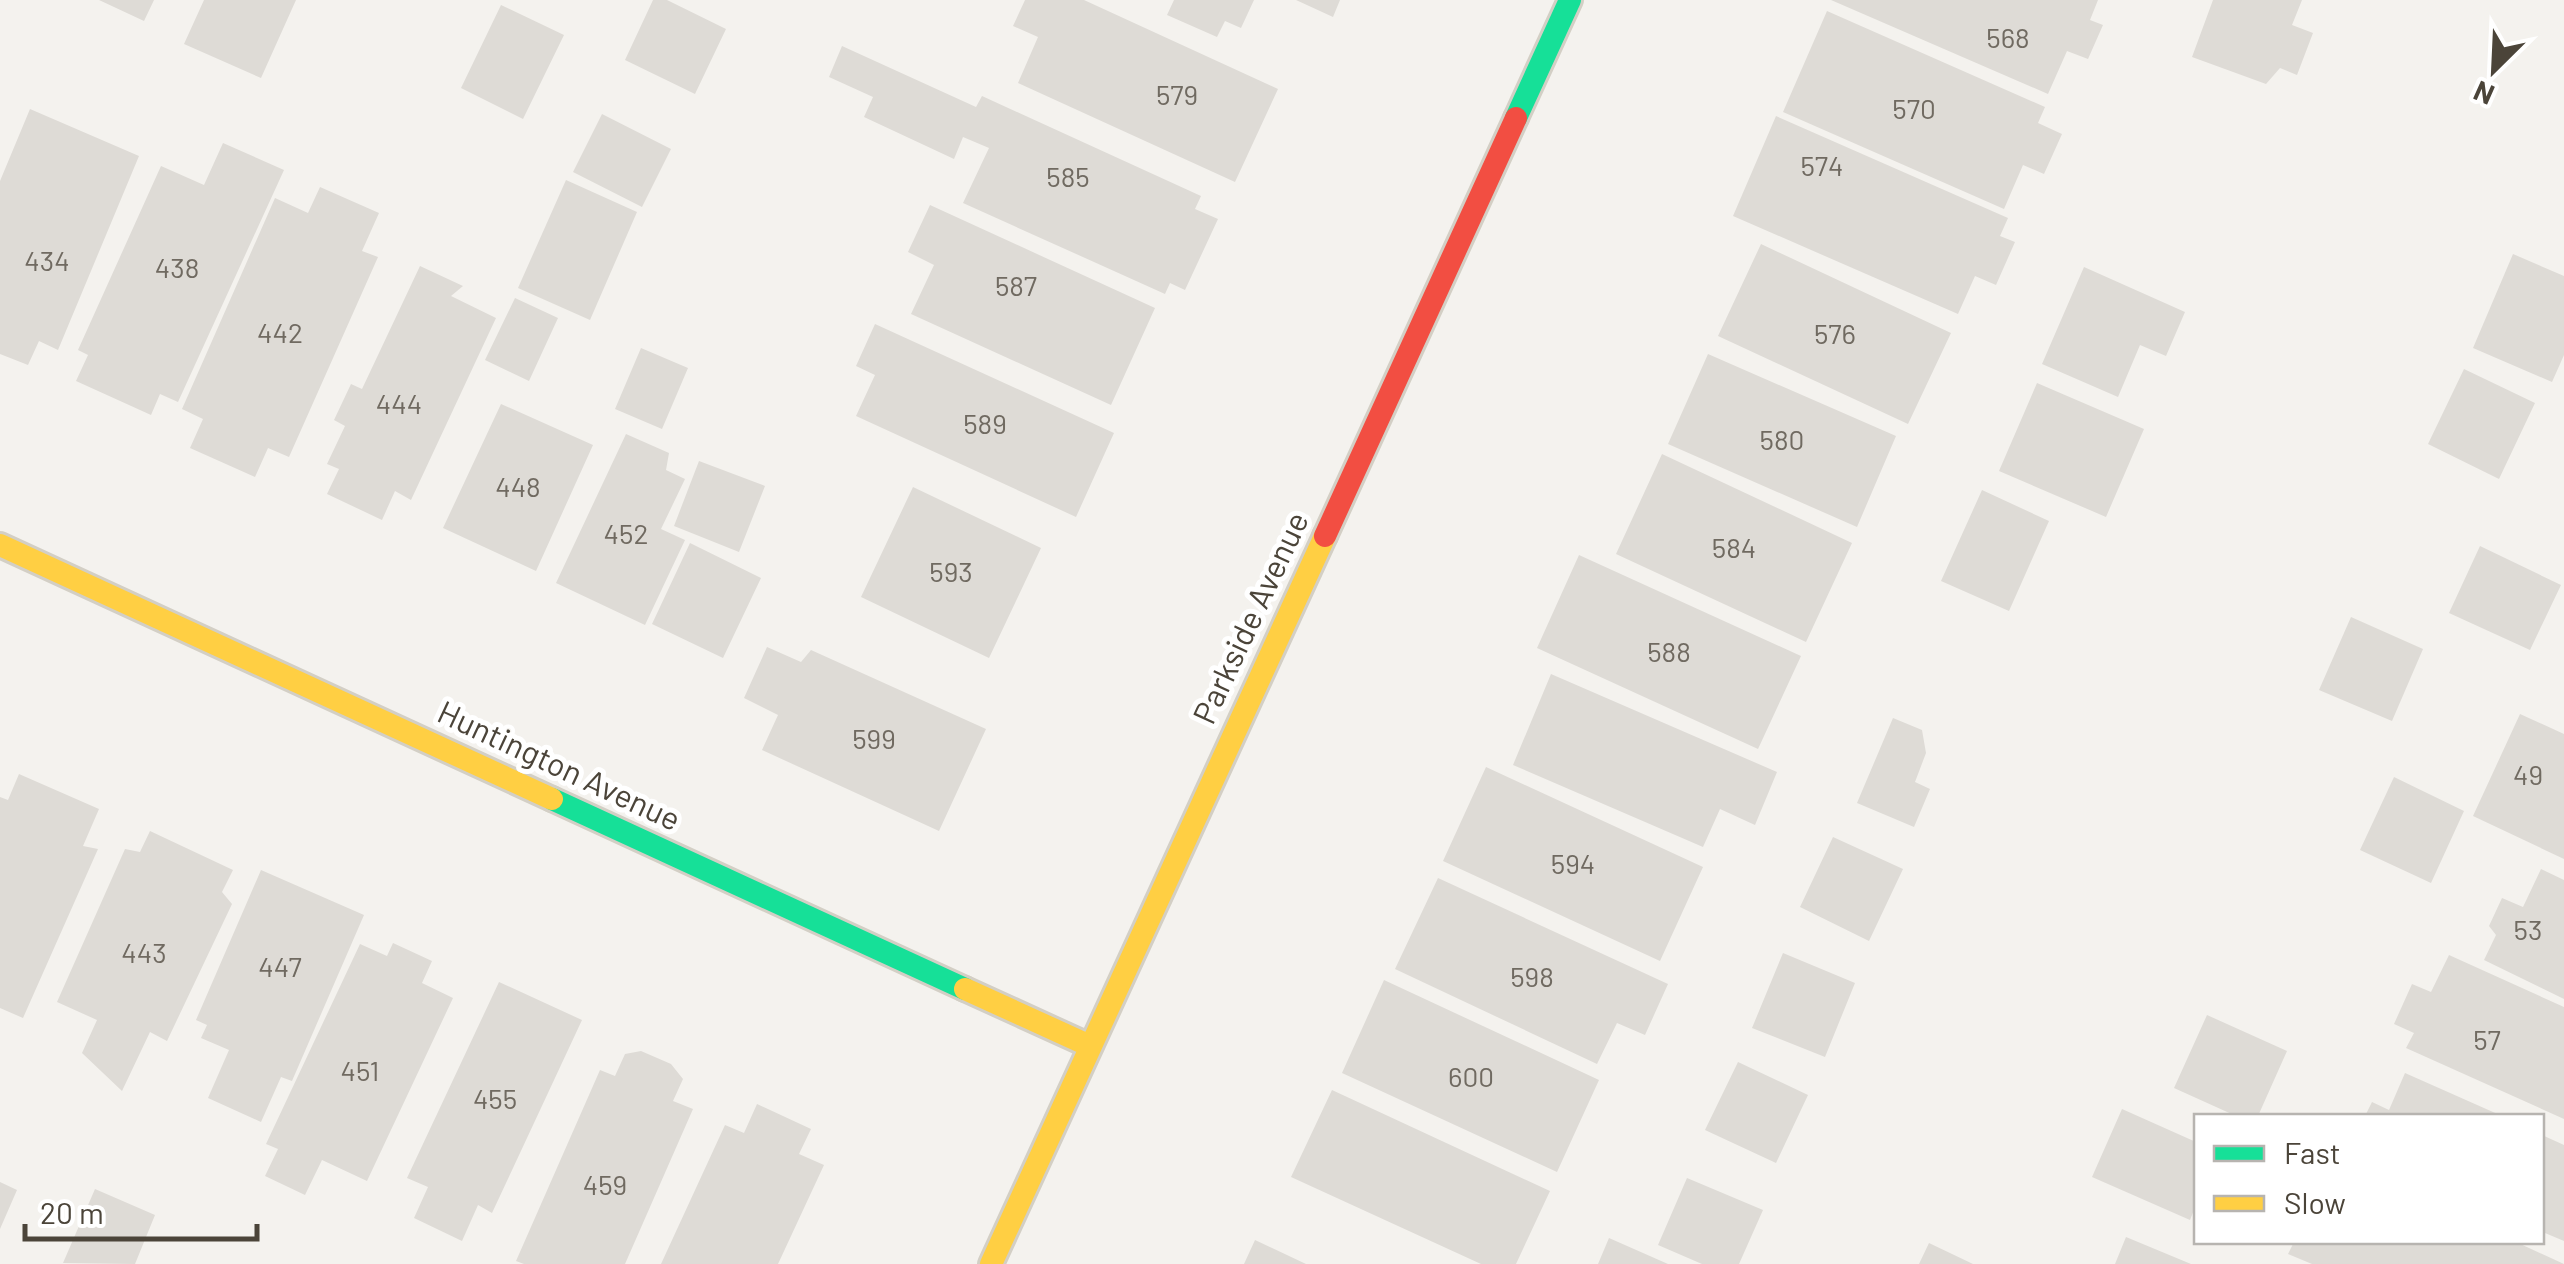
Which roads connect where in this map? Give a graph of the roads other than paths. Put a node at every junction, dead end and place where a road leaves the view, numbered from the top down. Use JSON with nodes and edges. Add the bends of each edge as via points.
{"nodes":[{"id":1,"x":1570,"y":0,"type":"edge"},
{"id":2,"x":0,"y":545,"type":"edge"},
{"id":3,"x":1090,"y":1046,"type":"junction"},
{"id":4,"x":990,"y":1264,"type":"edge"}],
"edges":[{"from":1,"to":3,"type":"street","name":"Parkside Avenue"},
{"from":2,"to":3,"type":"street","name":"Huntington Avenue"},
{"from":3,"to":4,"type":"street","name":"Parkside Avenue"}]}
